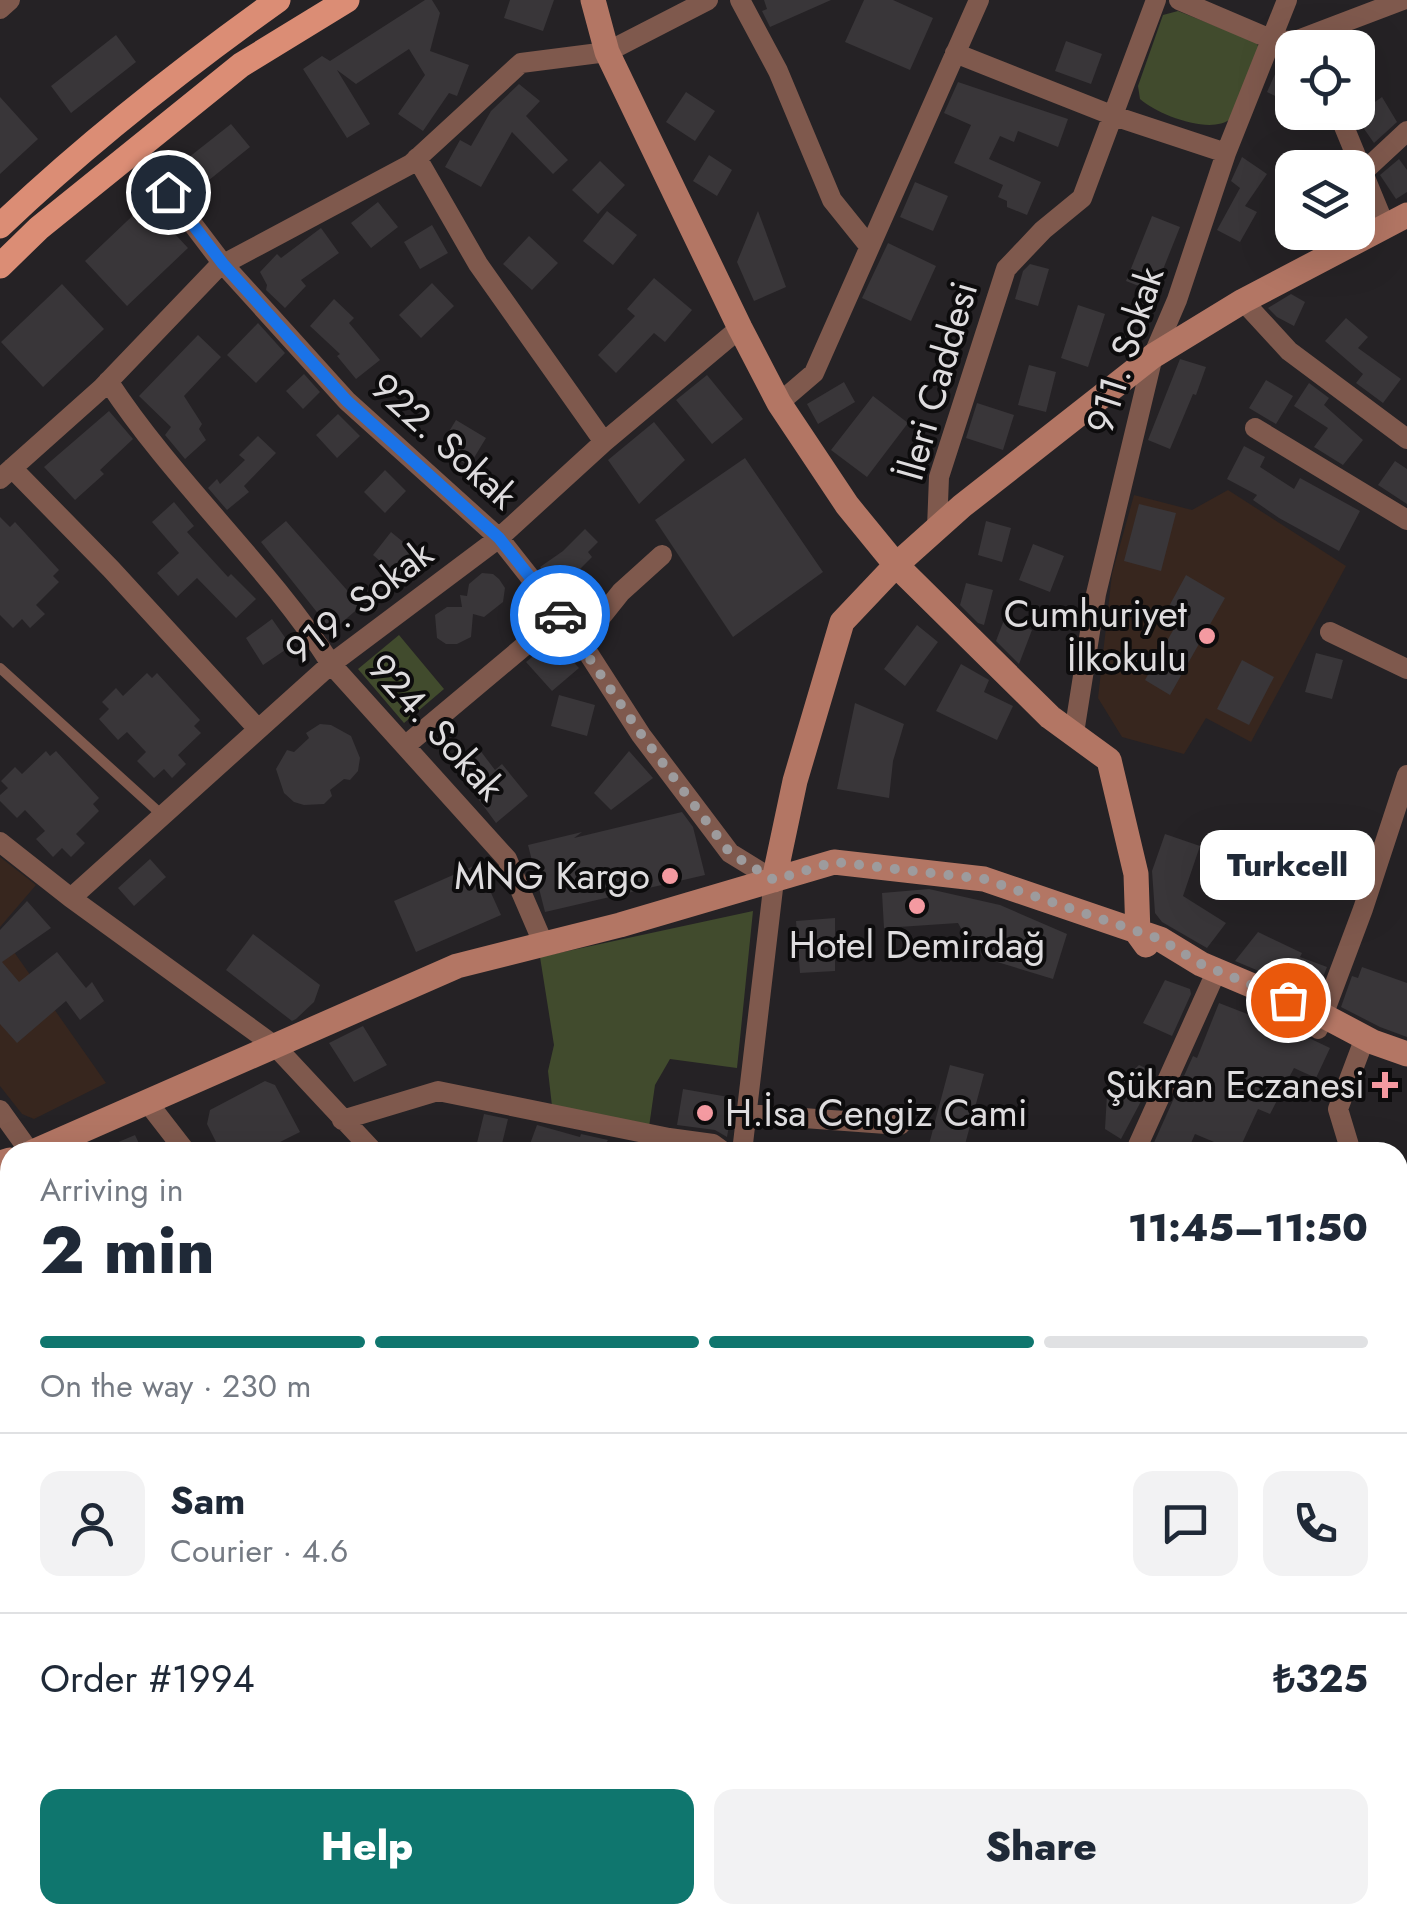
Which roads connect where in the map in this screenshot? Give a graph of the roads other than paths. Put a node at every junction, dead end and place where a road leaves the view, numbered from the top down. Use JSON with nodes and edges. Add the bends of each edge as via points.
{"nodes":[{"id":1,"x":10,"y":0,"type":"edge"},
{"id":2,"x":278,"y":0,"type":"edge"},
{"id":3,"x":346,"y":0,"type":"edge"},
{"id":4,"x":593,"y":0,"type":"edge"},
{"id":5,"x":708,"y":0,"type":"edge"},
{"id":6,"x":740,"y":0,"type":"edge"},
{"id":7,"x":979,"y":0,"type":"edge"},
{"id":8,"x":1156,"y":0,"type":"edge"},
{"id":9,"x":1179,"y":0,"type":"edge"},
{"id":10,"x":1287,"y":0,"type":"edge"},
{"id":11,"x":1403,"y":0,"type":"edge"},
{"id":12,"x":0,"y":9,"type":"edge"},
{"id":13,"x":1331,"y":30,"type":"edge"},
{"id":14,"x":1273,"y":40,"type":"junction"},
{"id":15,"x":608,"y":52,"type":"junction"},
{"id":16,"x":955,"y":53,"type":"junction"},
{"id":17,"x":1114,"y":116,"type":"junction"},
{"id":18,"x":1407,"y":131,"type":"edge"},
{"id":19,"x":135,"y":148,"type":"junction"},
{"id":20,"x":1226,"y":153,"type":"junction"},
{"id":21,"x":417,"y":158,"type":"junction"},
{"id":22,"x":1375,"y":161,"type":"edge"},
{"id":23,"x":1375,"y":189,"type":"edge"},
{"id":24,"x":1396,"y":220,"type":"edge"},
{"id":25,"x":0,"y":226,"type":"edge"},
{"id":26,"x":870,"y":246,"type":"junction"},
{"id":27,"x":223,"y":264,"type":"junction"},
{"id":28,"x":0,"y":266,"type":"edge"},
{"id":29,"x":1243,"y":301,"type":"junction"},
{"id":30,"x":740,"y":328,"type":"junction"},
{"id":31,"x":1153,"y":356,"type":"junction"},
{"id":32,"x":108,"y":382,"type":"junction"},
{"id":33,"x":778,"y":404,"type":"junction"},
{"id":34,"x":1255,"y":428,"type":"dead end"},
{"id":35,"x":1407,"y":439,"type":"edge"},
{"id":36,"x":604,"y":442,"type":"junction"},
{"id":37,"x":6,"y":474,"type":"edge"},
{"id":38,"x":1407,"y":520,"type":"edge"},
{"id":39,"x":937,"y":528,"type":"junction"},
{"id":40,"x":499,"y":538,"type":"junction"},
{"id":41,"x":662,"y":555,"type":"dead end"},
{"id":42,"x":896,"y":565,"type":"junction"},
{"id":43,"x":560,"y":616,"type":"junction"},
{"id":44,"x":1330,"y":632,"type":"dead end"},
{"id":45,"x":580,"y":642,"type":"junction"},
{"id":46,"x":330,"y":664,"type":"junction"},
{"id":47,"x":0,"y":668,"type":"edge"},
{"id":48,"x":1407,"y":669,"type":"edge"},
{"id":49,"x":258,"y":729,"type":"junction"},
{"id":50,"x":1074,"y":733,"type":"junction"},
{"id":51,"x":406,"y":746,"type":"junction"},
{"id":52,"x":1407,"y":774,"type":"edge"},
{"id":53,"x":162,"y":816,"type":"junction"},
{"id":54,"x":0,"y":842,"type":"edge"},
{"id":55,"x":774,"y":880,"type":"junction"},
{"id":56,"x":70,"y":898,"type":"junction"},
{"id":57,"x":1138,"y":934,"type":"junction"},
{"id":58,"x":544,"y":944,"type":"junction"},
{"id":59,"x":1214,"y":977,"type":"junction"},
{"id":60,"x":1321,"y":1022,"type":"junction"},
{"id":61,"x":276,"y":1046,"type":"junction"},
{"id":62,"x":1361,"y":1048,"type":"junction"},
{"id":63,"x":1407,"y":1054,"type":"edge"},
{"id":64,"x":1407,"y":1066,"type":"edge"},
{"id":65,"x":148,"y":1103,"type":"junction"},
{"id":66,"x":0,"y":1110,"type":"edge"},
{"id":67,"x":746,"y":1114,"type":"junction"},
{"id":68,"x":342,"y":1120,"type":"junction"},
{"id":69,"x":900,"y":1126,"type":"dead end"},
{"id":70,"x":24,"y":1142,"type":"edge"},
{"id":71,"x":56,"y":1142,"type":"edge"},
{"id":72,"x":178,"y":1142,"type":"edge"},
{"id":73,"x":359,"y":1142,"type":"edge"},
{"id":74,"x":702,"y":1142,"type":"edge"},
{"id":75,"x":743,"y":1142,"type":"edge"},
{"id":76,"x":1140,"y":1142,"type":"edge"},
{"id":77,"x":1347,"y":1142,"type":"edge"}],
"edges":[{"from":1,"to":12,"type":"street"},
{"from":2,"to":25,"type":"main road","via":[[72,158]]},
{"from":3,"to":19,"type":"main road","via":[[241,65]]},
{"from":4,"to":15,"type":"street"},
{"from":5,"to":15,"type":"street"},
{"from":6,"to":26,"type":"street","via":[[778,70],[832,200]]},
{"from":7,"to":16,"type":"street"},
{"from":8,"to":17,"type":"street","name":"İleri Caddesi"},
{"from":9,"to":14,"type":"street"},
{"from":10,"to":14,"type":"street","name":"911. Sokak"},
{"from":11,"to":13,"type":"street"},
{"from":14,"to":20,"type":"street","name":"911. Sokak"},
{"from":15,"to":21,"type":"street","via":[[521,64]]},
{"from":15,"to":30,"type":"street"},
{"from":16,"to":17,"type":"street"},
{"from":16,"to":26,"type":"street"},
{"from":17,"to":20,"type":"street"},
{"from":17,"to":39,"type":"street","name":"İleri Caddesi","via":[[1082,198],[1006,270],[939,477]]},
{"from":18,"to":22,"type":"street"},
{"from":19,"to":27,"type":"street","name":"922. Sokak"},
{"from":19,"to":28,"type":"main road"},
{"from":20,"to":31,"type":"street","name":"911. Sokak"},
{"from":21,"to":27,"type":"street"},
{"from":21,"to":36,"type":"street","via":[[478,264]]},
{"from":23,"to":24,"type":"street"},
{"from":24,"to":29,"type":"street"},
{"from":26,"to":33,"type":"street","via":[[814,373]]},
{"from":27,"to":32,"type":"street"},
{"from":27,"to":40,"type":"street","name":"922. Sokak","via":[[347,401]]},
{"from":29,"to":31,"type":"street"},
{"from":29,"to":35,"type":"street","via":[[1289,351]]},
{"from":30,"to":33,"type":"street"},
{"from":30,"to":36,"type":"street","name":"919. Sokak"},
{"from":31,"to":39,"type":"street"},
{"from":31,"to":50,"type":"street","name":"911. Sokak","via":[[1096,594]]},
{"from":32,"to":37,"type":"street"},
{"from":32,"to":46,"type":"street","name":"924. Sokak"},
{"from":33,"to":42,"type":"street"},
{"from":34,"to":38,"type":"street"},
{"from":36,"to":40,"type":"street","name":"919. Sokak"},
{"from":37,"to":49,"type":"street","via":[[111,569]]},
{"from":39,"to":42,"type":"street"},
{"from":40,"to":43,"type":"street","name":"922. Sokak"},
{"from":40,"to":46,"type":"street","name":"919. Sokak"},
{"from":41,"to":45,"type":"street","via":[[620,592]]},
{"from":42,"to":50,"type":"street"},
{"from":42,"to":55,"type":"street","via":[[842,622]]},
{"from":43,"to":45,"type":"street","name":"922. Sokak"},
{"from":43,"to":51,"type":"street"},
{"from":44,"to":48,"type":"street"},
{"from":45,"to":55,"type":"street","name":"922. Sokak","via":[[730,853]]},
{"from":46,"to":49,"type":"street","name":"919. Sokak"},
{"from":46,"to":51,"type":"street","name":"924. Sokak"},
{"from":47,"to":53,"type":"lane"},
{"from":49,"to":53,"type":"street","name":"919. Sokak"},
{"from":50,"to":57,"type":"street","via":[[1108,760],[1136,874]]},
{"from":51,"to":58,"type":"street","name":"924. Sokak","via":[[507,859]]},
{"from":52,"to":60,"type":"street"},
{"from":53,"to":56,"type":"street","name":"919. Sokak"},
{"from":54,"to":56,"type":"street"},
{"from":55,"to":57,"type":"street","via":[[834,862],[984,879]]},
{"from":55,"to":58,"type":"street"},
{"from":55,"to":67,"type":"street"},
{"from":56,"to":61,"type":"street"},
{"from":57,"to":59,"type":"street","via":[[1160,939]]},
{"from":58,"to":61,"type":"street","via":[[457,966]]},
{"from":59,"to":60,"type":"street"},
{"from":59,"to":76,"type":"street"},
{"from":60,"to":62,"type":"street"},
{"from":60,"to":63,"type":"street"},
{"from":61,"to":65,"type":"street"},
{"from":61,"to":68,"type":"street"},
{"from":62,"to":64,"type":"street"},
{"from":62,"to":77,"type":"street","via":[[1338,1109]]},
{"from":65,"to":71,"type":"street"},
{"from":65,"to":72,"type":"street"},
{"from":66,"to":70,"type":"street"},
{"from":67,"to":69,"type":"street"},
{"from":67,"to":75,"type":"street"},
{"from":68,"to":73,"type":"street"},
{"from":68,"to":74,"type":"street","via":[[438,1091]]}]}
